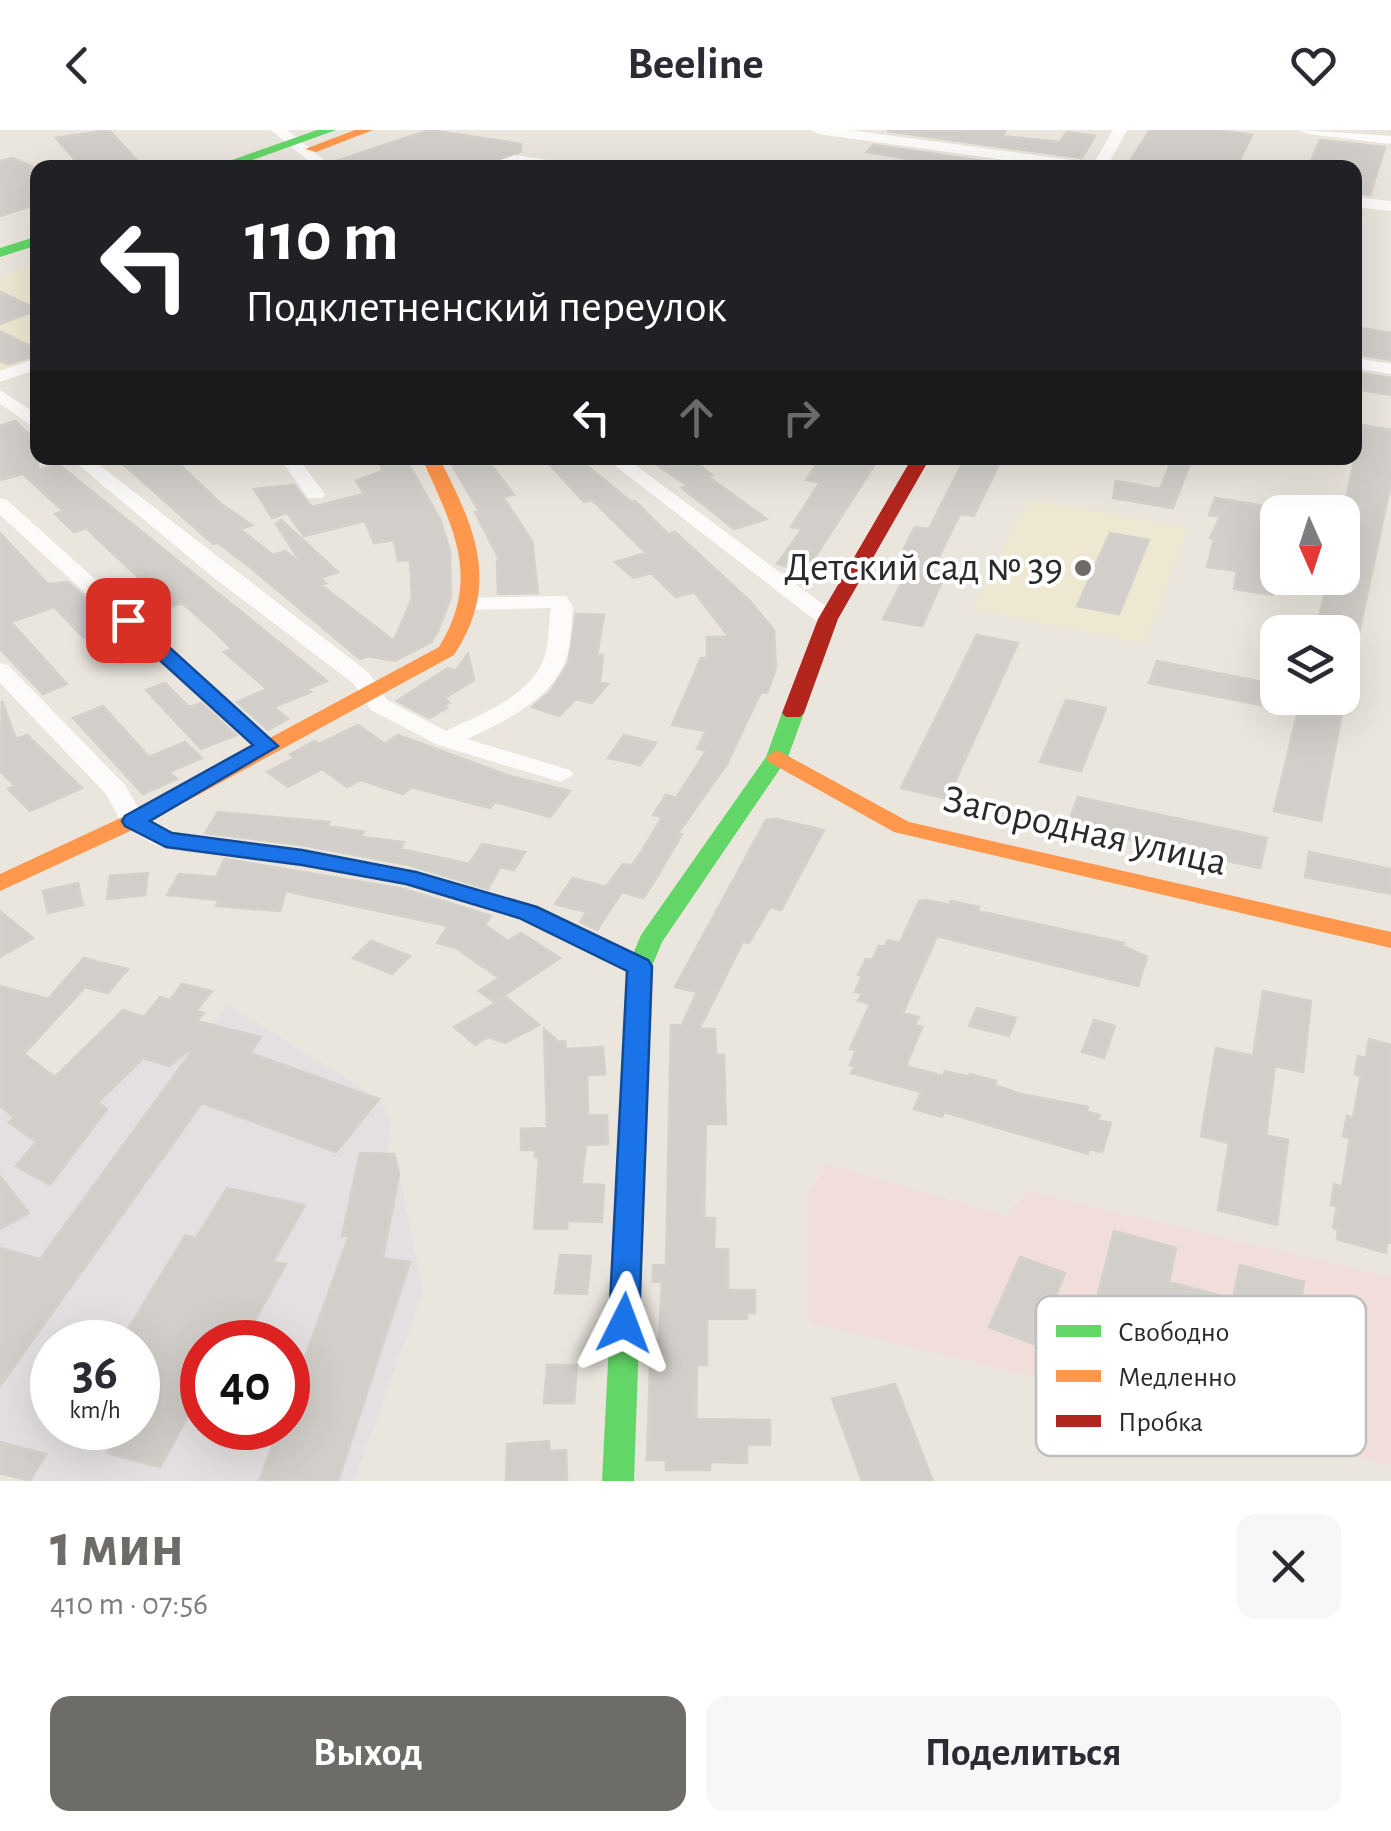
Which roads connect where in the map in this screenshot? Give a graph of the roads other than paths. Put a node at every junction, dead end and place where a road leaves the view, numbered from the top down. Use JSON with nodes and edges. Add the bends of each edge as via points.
{"nodes":[{"id":1,"x":330,"y":130,"type":"edge"},
{"id":2,"x":367,"y":130,"type":"edge"},
{"id":3,"x":818,"y":130,"type":"edge"},
{"id":4,"x":1120,"y":130,"type":"edge"},
{"id":5,"x":1307,"y":130,"type":"edge"},
{"id":6,"x":1391,"y":140,"type":"edge"},
{"id":7,"x":292,"y":141,"type":"edge"},
{"id":8,"x":238,"y":160,"type":"edge"},
{"id":9,"x":266,"y":160,"type":"edge"},
{"id":10,"x":317,"y":160,"type":"edge"},
{"id":11,"x":1046,"y":160,"type":"edge"},
{"id":12,"x":1103,"y":160,"type":"edge"},
{"id":13,"x":1362,"y":203,"type":"edge"},
{"id":14,"x":1391,"y":206,"type":"edge"},
{"id":15,"x":30,"y":229,"type":"edge"},
{"id":16,"x":0,"y":239,"type":"edge"},
{"id":17,"x":30,"y":243,"type":"edge"},
{"id":18,"x":0,"y":253,"type":"edge"},
{"id":19,"x":1362,"y":364,"type":"edge"},
{"id":20,"x":30,"y":366,"type":"edge"},
{"id":21,"x":1391,"y":368,"type":"edge"},
{"id":22,"x":0,"y":377,"type":"edge"},
{"id":23,"x":0,"y":394,"type":"edge"},
{"id":24,"x":30,"y":418,"type":"edge"},
{"id":25,"x":88,"y":465,"type":"edge"},
{"id":26,"x":294,"y":465,"type":"edge"},
{"id":27,"x":433,"y":465,"type":"edge"},
{"id":28,"x":623,"y":465,"type":"edge"},
{"id":29,"x":917,"y":465,"type":"edge"},
{"id":30,"x":316,"y":494,"type":"dead end"},
{"id":31,"x":0,"y":504,"type":"edge"},
{"id":32,"x":470,"y":603,"type":"junction"},
{"id":33,"x":828,"y":619,"type":"junction"},
{"id":34,"x":0,"y":670,"type":"edge"},
{"id":35,"x":370,"y":696,"type":"junction"},
{"id":36,"x":446,"y":740,"type":"junction"},
{"id":37,"x":267,"y":746,"type":"junction"},
{"id":38,"x":777,"y":756,"type":"junction"},
{"id":39,"x":561,"y":775,"type":"dead end"},
{"id":40,"x":133,"y":821,"type":"junction"},
{"id":41,"x":0,"y":883,"type":"edge"},
{"id":42,"x":1391,"y":940,"type":"edge"},
{"id":43,"x":640,"y":966,"type":"junction"},
{"id":44,"x":618,"y":1481,"type":"edge"}],
"edges":[{"from":1,"to":7,"type":"street"},
{"from":2,"to":7,"type":"street"},
{"from":3,"to":11,"type":"street"},
{"from":4,"to":12,"type":"street"},
{"from":5,"to":6,"type":"street"},
{"from":7,"to":8,"type":"street"},
{"from":7,"to":9,"type":"street"},
{"from":7,"to":10,"type":"street"},
{"from":13,"to":14,"type":"street"},
{"from":15,"to":16,"type":"street"},
{"from":17,"to":18,"type":"street"},
{"from":19,"to":21,"type":"street"},
{"from":20,"to":22,"type":"street"},
{"from":23,"to":24,"type":"street"},
{"from":25,"to":35,"type":"street","via":[[361,678]]},
{"from":26,"to":30,"type":"street"},
{"from":27,"to":32,"type":"street","via":[[471,549]]},
{"from":28,"to":33,"type":"street"},
{"from":29,"to":33,"type":"street"},
{"from":31,"to":37,"type":"street"},
{"from":32,"to":35,"type":"street","via":[[450,649]]},
{"from":32,"to":36,"type":"street","via":[[558,601],[554,662],[508,708]]},
{"from":33,"to":38,"type":"street"},
{"from":34,"to":40,"type":"street","via":[[116,790]]},
{"from":35,"to":36,"type":"street"},
{"from":35,"to":37,"type":"street"},
{"from":36,"to":39,"type":"street"},
{"from":37,"to":40,"type":"street"},
{"from":38,"to":42,"type":"street","name":"Загородная улица","via":[[902,827]]},
{"from":38,"to":43,"type":"street","via":[[650,941]]},
{"from":40,"to":41,"type":"street"},
{"from":40,"to":43,"type":"street","via":[[166,840],[408,877],[528,912]]},
{"from":43,"to":44,"type":"street"}]}
